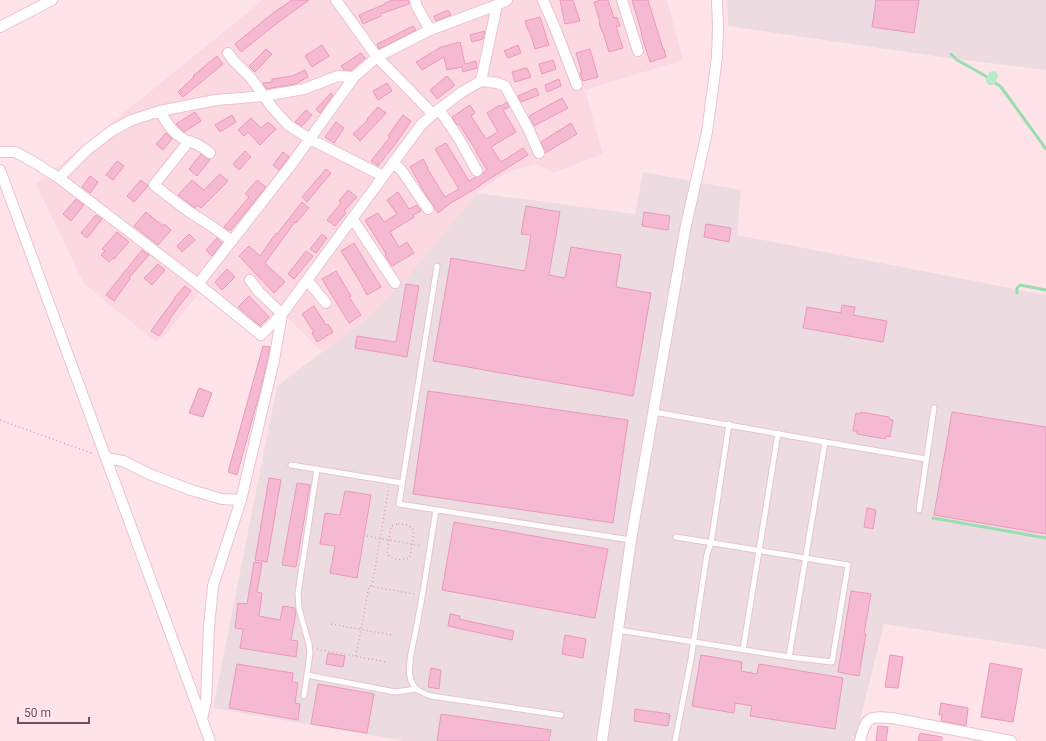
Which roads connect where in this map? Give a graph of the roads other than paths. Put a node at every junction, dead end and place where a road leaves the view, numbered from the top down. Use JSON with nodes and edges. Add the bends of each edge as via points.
{"nodes":[{"id":1,"x":52,"y":0,"type":"edge"},
{"id":2,"x":336,"y":0,"type":"edge"},
{"id":3,"x":415,"y":0,"type":"edge"},
{"id":4,"x":507,"y":0,"type":"edge"},
{"id":5,"x":544,"y":0,"type":"edge"},
{"id":6,"x":622,"y":0,"type":"edge"},
{"id":7,"x":717,"y":0,"type":"edge"},
{"id":8,"x":497,"y":5,"type":"junction"},
{"id":9,"x":0,"y":27,"type":"edge"},
{"id":10,"x":430,"y":30,"type":"junction"},
{"id":11,"x":638,"y":51,"type":"dead end"},
{"id":12,"x":228,"y":52,"type":"dead end"},
{"id":13,"x":377,"y":57,"type":"junction"},
{"id":14,"x":354,"y":77,"type":"junction"},
{"id":15,"x":481,"y":82,"type":"junction"},
{"id":16,"x":577,"y":85,"type":"dead end"},
{"id":17,"x":264,"y":96,"type":"junction"},
{"id":18,"x":160,"y":111,"type":"junction"},
{"id":19,"x":436,"y":112,"type":"junction"},
{"id":20,"x":310,"y":139,"type":"junction"},
{"id":21,"x":189,"y":141,"type":"junction"},
{"id":22,"x":0,"y":152,"type":"edge"},
{"id":23,"x":210,"y":153,"type":"dead end"},
{"id":24,"x":539,"y":154,"type":"dead end"},
{"id":25,"x":393,"y":162,"type":"junction"},
{"id":26,"x":0,"y":170,"type":"edge"},
{"id":27,"x":477,"y":171,"type":"dead end"},
{"id":28,"x":383,"y":176,"type":"junction"},
{"id":29,"x":59,"y":178,"type":"junction"},
{"id":30,"x":428,"y":209,"type":"dead end"},
{"id":31,"x":352,"y":218,"type":"junction"},
{"id":32,"x":232,"y":241,"type":"junction"},
{"id":33,"x":437,"y":266,"type":"dead end"},
{"id":34,"x":250,"y":280,"type":"dead end"},
{"id":35,"x":307,"y":280,"type":"junction"},
{"id":36,"x":395,"y":283,"type":"dead end"},
{"id":37,"x":198,"y":284,"type":"junction"},
{"id":38,"x":326,"y":302,"type":"dead end"},
{"id":39,"x":282,"y":314,"type":"junction"},
{"id":40,"x":934,"y":408,"type":"dead end"},
{"id":41,"x":654,"y":412,"type":"junction"},
{"id":42,"x":729,"y":424,"type":"junction"},
{"id":43,"x":778,"y":433,"type":"junction"},
{"id":44,"x":825,"y":442,"type":"junction"},
{"id":45,"x":106,"y":458,"type":"junction"},
{"id":46,"x":926,"y":459,"type":"junction"},
{"id":47,"x":291,"y":465,"type":"dead end"},
{"id":48,"x":317,"y":469,"type":"junction"},
{"id":49,"x":402,"y":483,"type":"junction"},
{"id":50,"x":241,"y":500,"type":"junction"},
{"id":51,"x":436,"y":510,"type":"junction"},
{"id":52,"x":918,"y":510,"type":"dead end"},
{"id":53,"x":676,"y":537,"type":"dead end"},
{"id":54,"x":632,"y":540,"type":"junction"},
{"id":55,"x":711,"y":543,"type":"junction"},
{"id":56,"x":758,"y":550,"type":"junction"},
{"id":57,"x":806,"y":558,"type":"junction"},
{"id":58,"x":618,"y":630,"type":"junction"},
{"id":59,"x":693,"y":642,"type":"junction"},
{"id":60,"x":743,"y":650,"type":"junction"},
{"id":61,"x":789,"y":657,"type":"junction"},
{"id":62,"x":307,"y":675,"type":"junction"},
{"id":63,"x":417,"y":689,"type":"junction"},
{"id":64,"x":304,"y":696,"type":"dead end"},
{"id":65,"x":561,"y":715,"type":"dead end"},
{"id":66,"x":202,"y":719,"type":"junction"},
{"id":67,"x":210,"y":741,"type":"edge"},
{"id":68,"x":602,"y":741,"type":"edge"},
{"id":69,"x":676,"y":741,"type":"edge"},
{"id":70,"x":860,"y":741,"type":"edge"},
{"id":71,"x":1011,"y":741,"type":"edge"}],
"edges":[{"from":1,"to":9,"type":"street"},
{"from":2,"to":13,"type":"street"},
{"from":3,"to":10,"type":"street"},
{"from":4,"to":8,"type":"street"},
{"from":5,"to":16,"type":"street"},
{"from":6,"to":11,"type":"street"},
{"from":7,"to":41,"type":"street","via":[[717,57],[707,132],[685,230]]},
{"from":8,"to":10,"type":"street"},
{"from":8,"to":15,"type":"street"},
{"from":10,"to":13,"type":"street"},
{"from":12,"to":17,"type":"street"},
{"from":13,"to":14,"type":"street"},
{"from":13,"to":19,"type":"street"},
{"from":14,"to":17,"type":"street","via":[[338,76],[304,89]]},
{"from":14,"to":20,"type":"street"},
{"from":15,"to":19,"type":"street","via":[[462,92]]},
{"from":15,"to":24,"type":"street","via":[[505,86]]},
{"from":17,"to":18,"type":"street","via":[[216,100]]},
{"from":17,"to":20,"type":"street","via":[[288,125]]},
{"from":18,"to":21,"type":"street","via":[[173,131],[182,139]]},
{"from":18,"to":29,"type":"street","via":[[132,120],[113,130],[88,148]]},
{"from":19,"to":25,"type":"street","via":[[421,125]]},
{"from":19,"to":27,"type":"street","via":[[459,139]]},
{"from":20,"to":28,"type":"street"},
{"from":20,"to":32,"type":"street"},
{"from":21,"to":23,"type":"street"},
{"from":21,"to":32,"type":"street","via":[[154,185]]},
{"from":22,"to":29,"type":"street","via":[[15,152]]},
{"from":25,"to":28,"type":"street"},
{"from":25,"to":30,"type":"street"},
{"from":26,"to":45,"type":"street"},
{"from":28,"to":31,"type":"street"},
{"from":29,"to":37,"type":"street"},
{"from":31,"to":35,"type":"street"},
{"from":31,"to":36,"type":"street"},
{"from":32,"to":37,"type":"street"},
{"from":33,"to":49,"type":"lane"},
{"from":34,"to":39,"type":"street"},
{"from":35,"to":38,"type":"street"},
{"from":35,"to":39,"type":"street"},
{"from":37,"to":39,"type":"street","via":[[261,335]]},
{"from":39,"to":50,"type":"street","via":[[274,360]]},
{"from":40,"to":46,"type":"lane"},
{"from":41,"to":42,"type":"lane"},
{"from":41,"to":54,"type":"street"},
{"from":42,"to":43,"type":"lane"},
{"from":42,"to":55,"type":"lane"},
{"from":43,"to":44,"type":"lane"},
{"from":43,"to":56,"type":"lane"},
{"from":44,"to":46,"type":"lane"},
{"from":44,"to":57,"type":"lane"},
{"from":45,"to":50,"type":"street","via":[[123,461],[191,490],[222,499]]},
{"from":45,"to":66,"type":"street"},
{"from":46,"to":52,"type":"lane"},
{"from":47,"to":48,"type":"lane"},
{"from":48,"to":49,"type":"lane"},
{"from":48,"to":62,"type":"lane","via":[[298,600],[310,653]]},
{"from":49,"to":51,"type":"lane","via":[[399,504]]},
{"from":50,"to":66,"type":"street","via":[[214,586],[209,626],[206,701]]},
{"from":51,"to":54,"type":"lane"},
{"from":51,"to":63,"type":"lane","via":[[409,667],[410,677]]},
{"from":53,"to":55,"type":"lane"},
{"from":54,"to":58,"type":"street"},
{"from":55,"to":56,"type":"lane"},
{"from":55,"to":59,"type":"lane"},
{"from":56,"to":57,"type":"lane"},
{"from":56,"to":60,"type":"lane"},
{"from":57,"to":61,"type":"lane"},
{"from":57,"to":61,"type":"lane","via":[[848,565],[832,662]]},
{"from":58,"to":59,"type":"lane"},
{"from":58,"to":68,"type":"street"},
{"from":59,"to":60,"type":"lane"},
{"from":59,"to":69,"type":"lane"},
{"from":60,"to":61,"type":"lane"},
{"from":62,"to":63,"type":"lane","via":[[395,692]]},
{"from":62,"to":64,"type":"lane"},
{"from":63,"to":65,"type":"lane","via":[[431,696]]},
{"from":66,"to":67,"type":"street"},
{"from":70,"to":71,"type":"street","via":[[866,722],[877,717]]}]}
